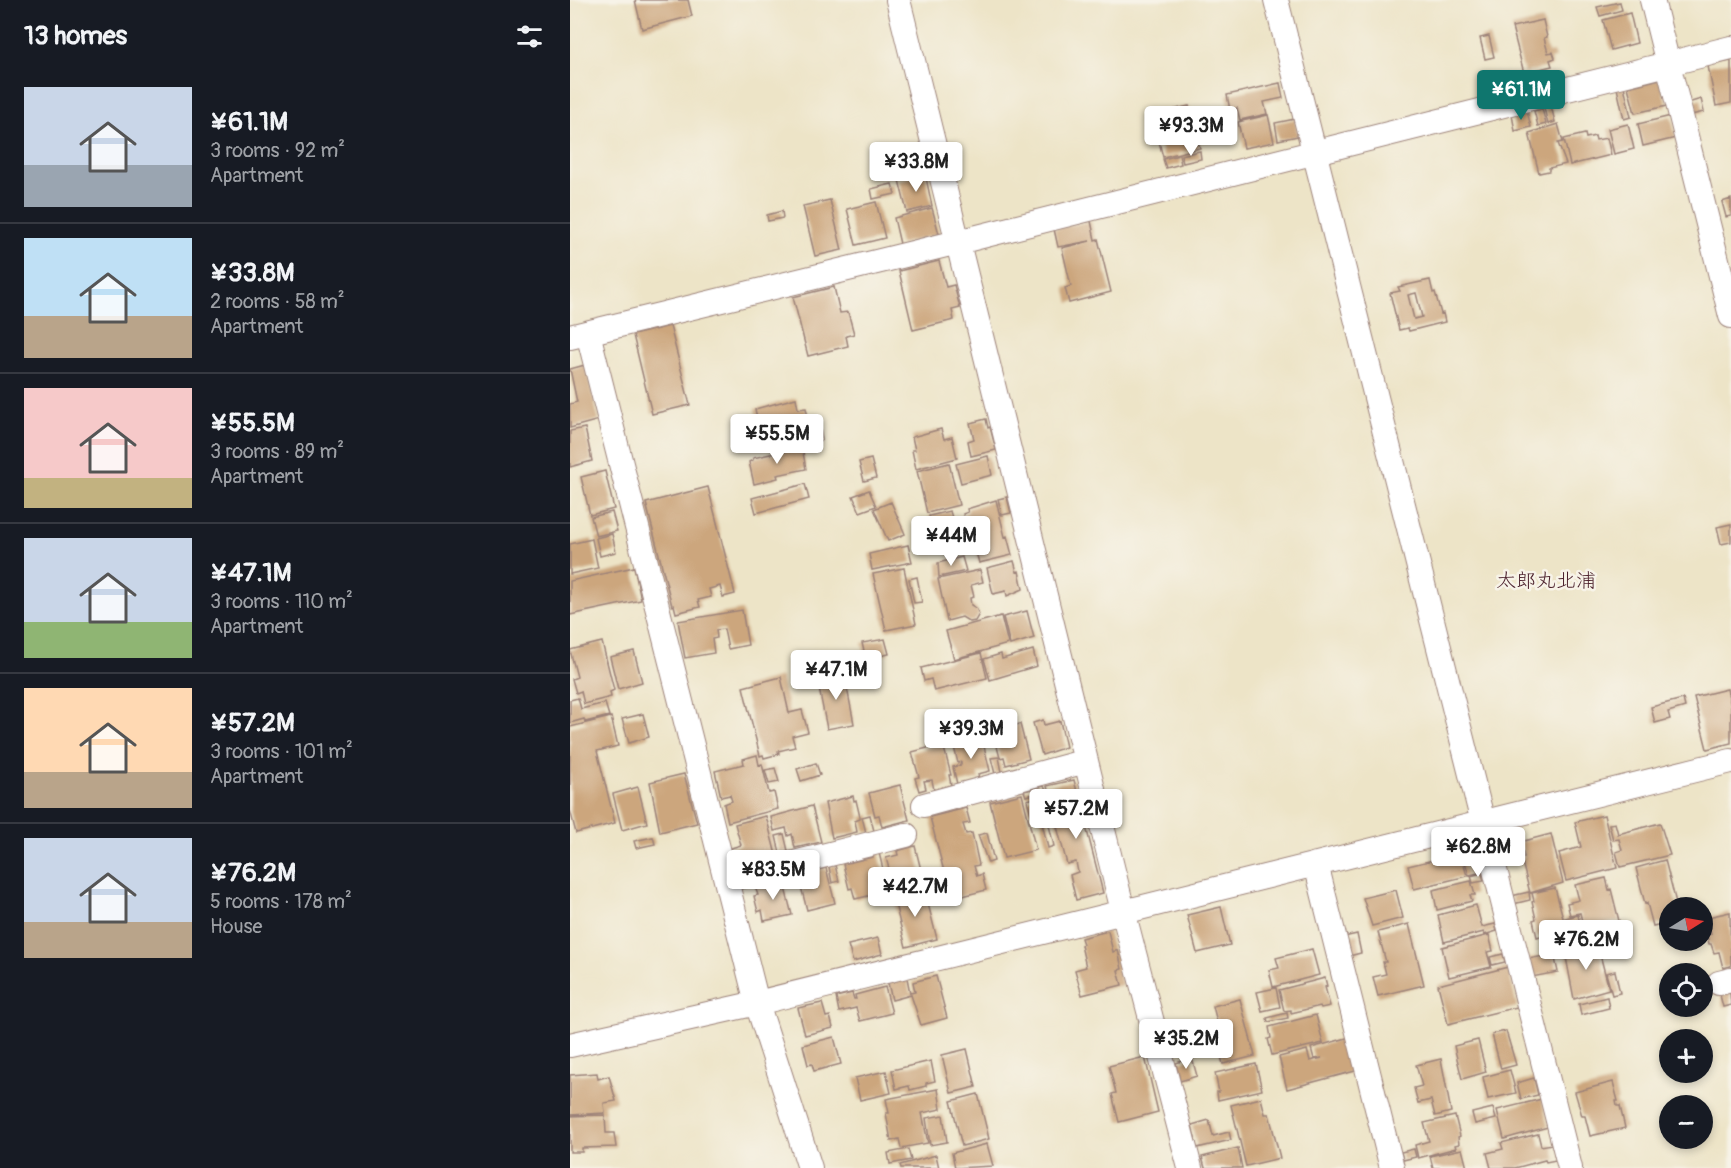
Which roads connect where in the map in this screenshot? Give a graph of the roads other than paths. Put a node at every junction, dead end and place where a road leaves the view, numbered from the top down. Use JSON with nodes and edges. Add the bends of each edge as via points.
{"nodes":[{"id":1,"x":898,"y":0,"type":"edge"},
{"id":2,"x":1276,"y":0,"type":"edge"},
{"id":3,"x":1652,"y":0,"type":"edge"},
{"id":4,"x":1731,"y":48,"type":"edge"},
{"id":5,"x":1668,"y":64,"type":"junction"},
{"id":6,"x":1314,"y":152,"type":"junction"},
{"id":7,"x":958,"y":242,"type":"junction"},
{"id":8,"x":1731,"y":316,"type":"edge"},
{"id":9,"x":579,"y":335,"type":"edge"},
{"id":10,"x":1086,"y":761,"type":"junction"},
{"id":11,"x":1731,"y":761,"type":"edge"},
{"id":12,"x":924,"y":805,"type":"dead end"},
{"id":13,"x":1482,"y":823,"type":"junction"},
{"id":14,"x":906,"y":835,"type":"dead end"},
{"id":15,"x":1316,"y":864,"type":"junction"},
{"id":16,"x":726,"y":880,"type":"junction"},
{"id":17,"x":1123,"y":911,"type":"junction"},
{"id":18,"x":756,"y":1003,"type":"junction"},
{"id":19,"x":570,"y":1045,"type":"edge"},
{"id":20,"x":810,"y":1168,"type":"edge"},
{"id":21,"x":1190,"y":1168,"type":"edge"},
{"id":22,"x":1392,"y":1168,"type":"edge"},
{"id":23,"x":1570,"y":1168,"type":"edge"}],
"edges":[{"from":1,"to":7,"type":"street"},
{"from":2,"to":6,"type":"street"},
{"from":3,"to":5,"type":"street"},
{"from":4,"to":5,"type":"street"},
{"from":5,"to":6,"type":"street"},
{"from":5,"to":8,"type":"street"},
{"from":6,"to":7,"type":"street"},
{"from":6,"to":13,"type":"street"},
{"from":7,"to":9,"type":"street"},
{"from":7,"to":10,"type":"street"},
{"from":9,"to":16,"type":"street"},
{"from":10,"to":12,"type":"street"},
{"from":10,"to":17,"type":"street"},
{"from":11,"to":13,"type":"street"},
{"from":13,"to":15,"type":"street"},
{"from":13,"to":23,"type":"street"},
{"from":14,"to":16,"type":"street"},
{"from":15,"to":17,"type":"street"},
{"from":15,"to":22,"type":"street"},
{"from":16,"to":18,"type":"street"},
{"from":17,"to":18,"type":"street"},
{"from":17,"to":21,"type":"street"},
{"from":18,"to":19,"type":"street"},
{"from":18,"to":20,"type":"street"}]}
